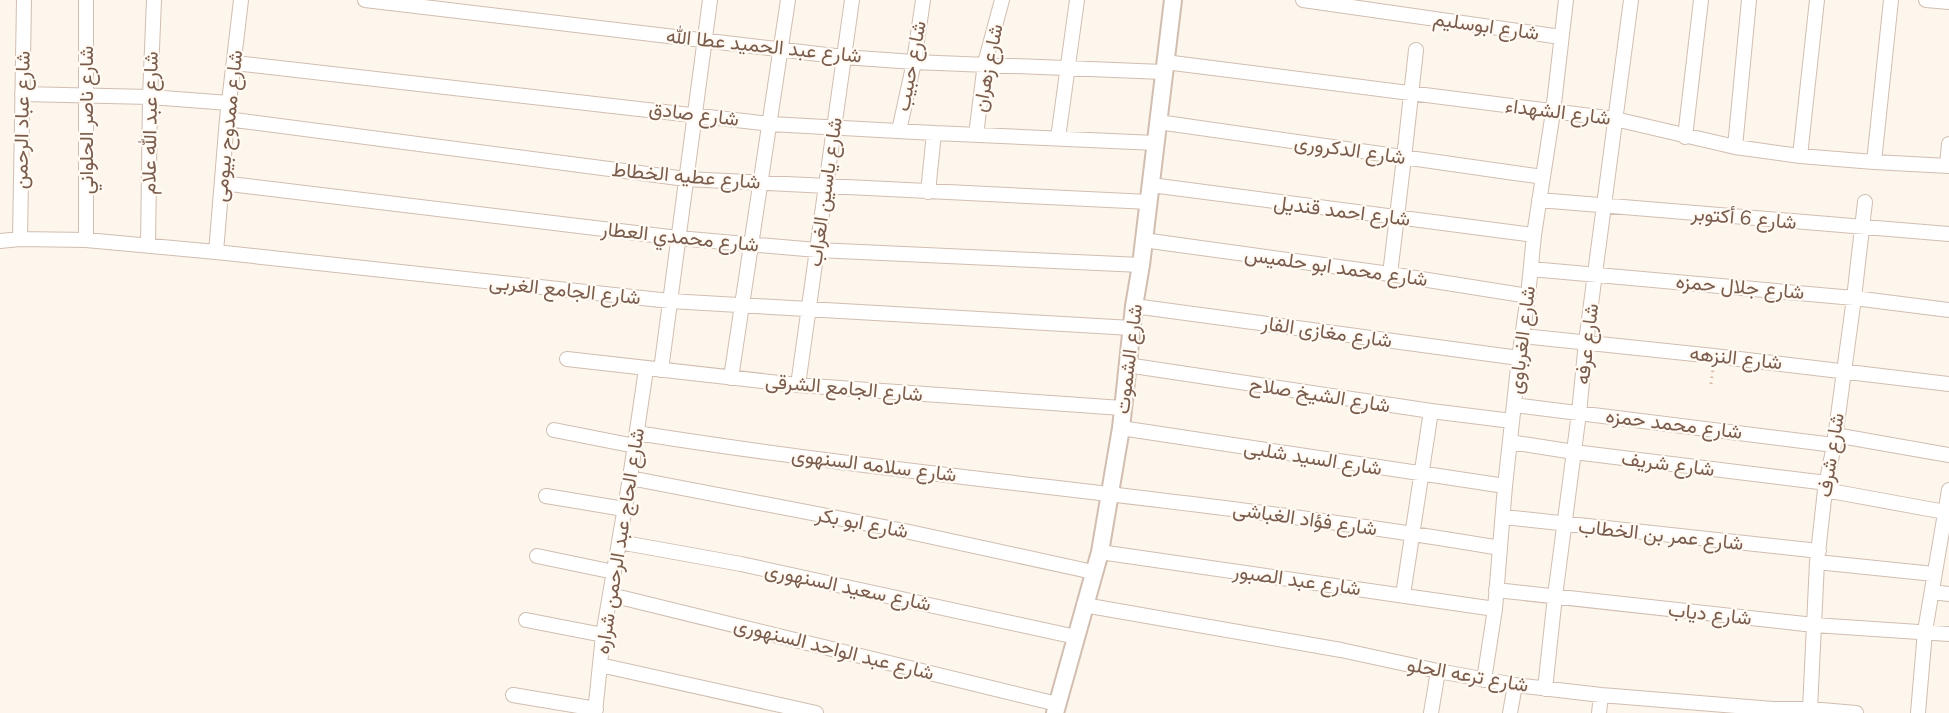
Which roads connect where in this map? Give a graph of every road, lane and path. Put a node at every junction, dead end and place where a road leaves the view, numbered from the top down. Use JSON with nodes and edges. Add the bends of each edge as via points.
{"nodes":[{"id":1,"x":24,"y":0,"type":"edge"},
{"id":2,"x":86,"y":0,"type":"edge"},
{"id":3,"x":154,"y":0,"type":"edge"},
{"id":4,"x":242,"y":0,"type":"edge"},
{"id":5,"x":365,"y":0,"type":"edge"},
{"id":6,"x":710,"y":0,"type":"edge"},
{"id":7,"x":788,"y":0,"type":"edge"},
{"id":8,"x":852,"y":0,"type":"edge"},
{"id":9,"x":923,"y":0,"type":"edge"},
{"id":10,"x":1002,"y":0,"type":"edge"},
{"id":11,"x":1077,"y":0,"type":"edge"},
{"id":12,"x":1173,"y":0,"type":"edge"},
{"id":13,"x":1304,"y":0,"type":"edge"},
{"id":14,"x":1566,"y":0,"type":"edge"},
{"id":15,"x":1631,"y":0,"type":"edge"},
{"id":16,"x":1701,"y":0,"type":"edge"},
{"id":17,"x":1749,"y":0,"type":"edge"},
{"id":18,"x":1817,"y":0,"type":"edge"},
{"id":19,"x":1891,"y":0,"type":"edge"},
{"id":20,"x":1926,"y":0,"type":"edge"},
{"id":21,"x":1949,"y":2,"type":"edge"},
{"id":22,"x":1562,"y":37,"type":"junction"},
{"id":23,"x":705,"y":40,"type":"junction"},
{"id":24,"x":781,"y":50,"type":"junction"},
{"id":25,"x":1416,"y":50,"type":"dead end"},
{"id":26,"x":844,"y":57,"type":"junction"},
{"id":27,"x":914,"y":62,"type":"junction"},
{"id":28,"x":235,"y":63,"type":"junction"},
{"id":29,"x":986,"y":63,"type":"junction"},
{"id":30,"x":1068,"y":67,"type":"junction"},
{"id":31,"x":1164,"y":67,"type":"junction"},
{"id":32,"x":1411,"y":93,"type":"junction"},
{"id":33,"x":22,"y":94,"type":"junction"},
{"id":34,"x":86,"y":96,"type":"junction"},
{"id":35,"x":150,"y":97,"type":"junction"},
{"id":36,"x":229,"y":103,"type":"junction"},
{"id":37,"x":1553,"y":112,"type":"junction"},
{"id":38,"x":695,"y":114,"type":"junction"},
{"id":39,"x":227,"y":118,"type":"junction"},
{"id":40,"x":1615,"y":119,"type":"junction"},
{"id":41,"x":1158,"y":122,"type":"junction"},
{"id":42,"x":770,"y":124,"type":"junction"},
{"id":43,"x":835,"y":128,"type":"junction"},
{"id":44,"x":898,"y":131,"type":"junction"},
{"id":45,"x":934,"y":134,"type":"junction"},
{"id":46,"x":976,"y":135,"type":"junction"},
{"id":47,"x":1685,"y":137,"type":"junction"},
{"id":48,"x":1058,"y":138,"type":"junction"},
{"id":49,"x":1155,"y":143,"type":"junction"},
{"id":50,"x":1949,"y":144,"type":"edge"},
{"id":51,"x":1735,"y":147,"type":"junction"},
{"id":52,"x":1800,"y":156,"type":"junction"},
{"id":53,"x":1404,"y":158,"type":"junction"},
{"id":54,"x":1875,"y":162,"type":"junction"},
{"id":55,"x":1948,"y":166,"type":"edge"},
{"id":56,"x":1543,"y":177,"type":"junction"},
{"id":57,"x":686,"y":179,"type":"junction"},
{"id":58,"x":222,"y":183,"type":"junction"},
{"id":59,"x":760,"y":183,"type":"junction"},
{"id":60,"x":1151,"y":185,"type":"junction"},
{"id":61,"x":827,"y":186,"type":"junction"},
{"id":62,"x":928,"y":192,"type":"junction"},
{"id":63,"x":1539,"y":200,"type":"junction"},
{"id":64,"x":1149,"y":202,"type":"junction"},
{"id":65,"x":1865,"y":202,"type":"dead end"},
{"id":66,"x":1604,"y":206,"type":"junction"},
{"id":67,"x":1396,"y":218,"type":"junction"},
{"id":68,"x":1862,"y":227,"type":"junction"},
{"id":69,"x":1949,"y":234,"type":"edge"},
{"id":70,"x":1534,"y":235,"type":"junction"},
{"id":71,"x":678,"y":238,"type":"junction"},
{"id":72,"x":20,"y":239,"type":"junction"},
{"id":73,"x":86,"y":240,"type":"junction"},
{"id":74,"x":1143,"y":240,"type":"junction"},
{"id":75,"x":0,"y":241,"type":"edge"},
{"id":76,"x":751,"y":244,"type":"junction"},
{"id":77,"x":148,"y":246,"type":"junction"},
{"id":78,"x":817,"y":250,"type":"junction"},
{"id":79,"x":216,"y":252,"type":"junction"},
{"id":80,"x":1141,"y":265,"type":"junction"},
{"id":81,"x":1531,"y":269,"type":"junction"},
{"id":82,"x":1390,"y":274,"type":"junction"},
{"id":83,"x":1596,"y":274,"type":"junction"},
{"id":84,"x":1528,"y":296,"type":"junction"},
{"id":85,"x":1854,"y":298,"type":"junction"},
{"id":86,"x":670,"y":301,"type":"junction"},
{"id":87,"x":742,"y":306,"type":"junction"},
{"id":88,"x":1134,"y":306,"type":"junction"},
{"id":89,"x":810,"y":309,"type":"junction"},
{"id":90,"x":1949,"y":310,"type":"edge"},
{"id":91,"x":1132,"y":328,"type":"junction"},
{"id":92,"x":1523,"y":336,"type":"junction"},
{"id":93,"x":1586,"y":342,"type":"junction"},
{"id":94,"x":1520,"y":358,"type":"junction"},
{"id":95,"x":567,"y":360,"type":"dead end"},
{"id":96,"x":1127,"y":365,"type":"junction"},
{"id":97,"x":646,"y":369,"type":"junction"},
{"id":98,"x":661,"y":370,"type":"junction"},
{"id":99,"x":1843,"y":370,"type":"junction"},
{"id":100,"x":731,"y":378,"type":"junction"},
{"id":101,"x":1949,"y":384,"type":"edge"},
{"id":102,"x":798,"y":385,"type":"junction"},
{"id":103,"x":1514,"y":405,"type":"junction"},
{"id":104,"x":1122,"y":408,"type":"junction"},
{"id":105,"x":1431,"y":411,"type":"junction"},
{"id":106,"x":1580,"y":412,"type":"junction"},
{"id":107,"x":1512,"y":421,"type":"junction"},
{"id":108,"x":1121,"y":428,"type":"junction"},
{"id":109,"x":554,"y":430,"type":"dead end"},
{"id":110,"x":636,"y":439,"type":"junction"},
{"id":111,"x":1834,"y":440,"type":"junction"},
{"id":112,"x":1510,"y":442,"type":"junction"},
{"id":113,"x":1574,"y":452,"type":"junction"},
{"id":114,"x":1949,"y":455,"type":"edge"},
{"id":115,"x":1422,"y":474,"type":"junction"},
{"id":116,"x":630,"y":478,"type":"junction"},
{"id":117,"x":1505,"y":486,"type":"junction"},
{"id":118,"x":1826,"y":487,"type":"junction"},
{"id":119,"x":1949,"y":490,"type":"edge"},
{"id":120,"x":1111,"y":493,"type":"junction"},
{"id":121,"x":546,"y":496,"type":"dead end"},
{"id":122,"x":624,"y":508,"type":"junction"},
{"id":123,"x":1504,"y":517,"type":"junction"},
{"id":124,"x":1946,"y":520,"type":"edge"},
{"id":125,"x":1565,"y":525,"type":"junction"},
{"id":126,"x":1412,"y":533,"type":"junction"},
{"id":127,"x":619,"y":542,"type":"junction"},
{"id":128,"x":1500,"y":548,"type":"junction"},
{"id":129,"x":1100,"y":552,"type":"junction"},
{"id":130,"x":537,"y":556,"type":"dead end"},
{"id":131,"x":1818,"y":556,"type":"junction"},
{"id":132,"x":614,"y":572,"type":"junction"},
{"id":133,"x":1093,"y":572,"type":"junction"},
{"id":134,"x":1934,"y":574,"type":"junction"},
{"id":135,"x":1496,"y":590,"type":"junction"},
{"id":136,"x":1932,"y":592,"type":"junction"},
{"id":137,"x":1949,"y":594,"type":"edge"},
{"id":138,"x":611,"y":595,"type":"junction"},
{"id":139,"x":1403,"y":596,"type":"junction"},
{"id":140,"x":1555,"y":596,"type":"junction"},
{"id":141,"x":1084,"y":605,"type":"junction"},
{"id":142,"x":1495,"y":609,"type":"junction"},
{"id":143,"x":526,"y":620,"type":"dead end"},
{"id":144,"x":1814,"y":625,"type":"junction"},
{"id":145,"x":1925,"y":632,"type":"junction"},
{"id":146,"x":1949,"y":634,"type":"edge"},
{"id":147,"x":603,"y":635,"type":"junction"},
{"id":148,"x":1076,"y":637,"type":"junction"},
{"id":149,"x":600,"y":665,"type":"junction"},
{"id":150,"x":1438,"y":671,"type":"junction"},
{"id":151,"x":1484,"y":680,"type":"junction"},
{"id":152,"x":1515,"y":685,"type":"junction"},
{"id":153,"x":1545,"y":689,"type":"junction"},
{"id":154,"x":513,"y":695,"type":"dead end"},
{"id":155,"x":1601,"y":695,"type":"junction"},
{"id":156,"x":1056,"y":708,"type":"edge"},
{"id":157,"x":1684,"y":708,"type":"edge"},
{"id":158,"x":1810,"y":710,"type":"junction"},
{"id":159,"x":595,"y":711,"type":"edge"},
{"id":160,"x":1773,"y":711,"type":"edge"},
{"id":161,"x":816,"y":713,"type":"edge"},
{"id":162,"x":1431,"y":713,"type":"edge"},
{"id":163,"x":1510,"y":713,"type":"edge"},
{"id":164,"x":1599,"y":713,"type":"edge"},
{"id":165,"x":1848,"y":713,"type":"edge"},
{"id":166,"x":1856,"y":713,"type":"edge"},
{"id":167,"x":1918,"y":713,"type":"edge"}],
"edges":[{"from":1,"to":33,"type":"street","name":"شارع عباد الرحمن"},
{"from":2,"to":34,"type":"street","name":"شارع ناصر الحلواني"},
{"from":3,"to":35,"type":"street","name":"شارع عبد الله علام"},
{"from":4,"to":28,"type":"street","name":"شارع ممدوح بيومى"},
{"from":5,"to":23,"type":"street","name":"شارع عبد الحميد عطا الله"},
{"from":6,"to":23,"type":"street"},
{"from":7,"to":24,"type":"street"},
{"from":8,"to":26,"type":"street","name":"شارع ياسين الغراب"},
{"from":9,"to":27,"type":"street","name":"شارع حبيب"},
{"from":10,"to":29,"type":"street","name":"شارع زهران"},
{"from":11,"to":30,"type":"street"},
{"from":12,"to":31,"type":"street","name":"شارع الشموت"},
{"from":13,"to":22,"type":"street","name":"شارع ابوسليم"},
{"from":14,"to":22,"type":"street","name":"شارع الغرباوى"},
{"from":15,"to":40,"type":"street","name":"شارع عرفه"},
{"from":16,"to":47,"type":"street"},
{"from":17,"to":51,"type":"street"},
{"from":18,"to":52,"type":"street"},
{"from":19,"to":54,"type":"street"},
{"from":20,"to":21,"type":"street"},
{"from":22,"to":37,"type":"street","name":"شارع الغرباوى"},
{"from":23,"to":24,"type":"street","name":"شارع عبد الحميد عطا الله"},
{"from":23,"to":38,"type":"street"},
{"from":24,"to":26,"type":"street","name":"شارع عبد الحميد عطا الله"},
{"from":24,"to":42,"type":"street"},
{"from":25,"to":32,"type":"street"},
{"from":26,"to":27,"type":"street","name":"شارع عبد الحميد عطا الله"},
{"from":26,"to":43,"type":"street","name":"شارع ياسين الغراب"},
{"from":27,"to":29,"type":"street","name":"شارع عبد الحميد عطا الله"},
{"from":27,"to":44,"type":"street","name":"شارع حبيب"},
{"from":28,"to":36,"type":"street","name":"شارع ممدوح بيومى"},
{"from":28,"to":38,"type":"street","name":"شارع صادق"},
{"from":29,"to":30,"type":"street","name":"شارع عبد الحميد عطا الله"},
{"from":29,"to":46,"type":"street","name":"شارع زهران"},
{"from":30,"to":31,"type":"street","name":"شارع عبد الحميد عطا الله"},
{"from":30,"to":48,"type":"street"},
{"from":31,"to":32,"type":"street","name":"شارع الشهداء"},
{"from":31,"to":41,"type":"street","name":"شارع الشموت"},
{"from":32,"to":37,"type":"street","name":"شارع الشهداء"},
{"from":32,"to":53,"type":"street"},
{"from":33,"to":34,"type":"street"},
{"from":33,"to":72,"type":"street","name":"شارع عباد الرحمن"},
{"from":34,"to":35,"type":"street"},
{"from":34,"to":73,"type":"street","name":"شارع ناصر الحلواني"},
{"from":35,"to":36,"type":"street"},
{"from":35,"to":77,"type":"street","name":"شارع عبد الله علام"},
{"from":36,"to":39,"type":"street","name":"شارع ممدوح بيومى"},
{"from":37,"to":40,"type":"street","name":"شارع الشهداء"},
{"from":37,"to":56,"type":"street","name":"شارع الغرباوى"},
{"from":38,"to":42,"type":"street","name":"شارع صادق"},
{"from":38,"to":57,"type":"street"},
{"from":39,"to":57,"type":"street","name":"شارع عطيه الخطاط"},
{"from":39,"to":58,"type":"street","name":"شارع ممدوح بيومى"},
{"from":40,"to":47,"type":"street","name":"شارع الشهداء"},
{"from":40,"to":66,"type":"street","name":"شارع عرفه"},
{"from":41,"to":49,"type":"street","name":"شارع الشموت"},
{"from":41,"to":53,"type":"street","name":"شارع الدكرورى"},
{"from":42,"to":43,"type":"street","name":"شارع صادق"},
{"from":42,"to":59,"type":"street"},
{"from":43,"to":44,"type":"street","name":"شارع صادق"},
{"from":43,"to":61,"type":"street","name":"شارع ياسين الغراب"},
{"from":44,"to":45,"type":"street","name":"شارع صادق"},
{"from":45,"to":46,"type":"street","name":"شارع صادق"},
{"from":45,"to":62,"type":"street"},
{"from":46,"to":48,"type":"street","name":"شارع صادق"},
{"from":47,"to":51,"type":"street","name":"شارع الشهداء"},
{"from":48,"to":49,"type":"street","name":"شارع صادق"},
{"from":49,"to":60,"type":"street","name":"شارع الشموت"},
{"from":50,"to":55,"type":"street"},
{"from":51,"to":52,"type":"street","name":"شارع الشهداء"},
{"from":52,"to":54,"type":"street","name":"شارع الشهداء"},
{"from":53,"to":56,"type":"street","name":"شارع الدكرورى"},
{"from":53,"to":67,"type":"street"},
{"from":54,"to":55,"type":"street","name":"شارع الشهداء"},
{"from":56,"to":63,"type":"street","name":"شارع الغرباوى"},
{"from":57,"to":59,"type":"street","name":"شارع عطيه الخطاط"},
{"from":57,"to":71,"type":"street"},
{"from":58,"to":71,"type":"street","name":"شارع محمدي العطار"},
{"from":58,"to":79,"type":"street","name":"شارع ممدوح بيومى"},
{"from":59,"to":61,"type":"street","name":"شارع عطيه الخطاط"},
{"from":59,"to":76,"type":"street"},
{"from":60,"to":64,"type":"street","name":"شارع الشموت"},
{"from":60,"to":67,"type":"street","name":"شارع احمد قنديل"},
{"from":61,"to":62,"type":"street","name":"شارع عطيه الخطاط"},
{"from":61,"to":78,"type":"street","name":"شارع ياسين الغراب"},
{"from":62,"to":64,"type":"street","name":"شارع عطيه الخطاط"},
{"from":63,"to":66,"type":"street","name":"شارع 6 أكتوبر"},
{"from":63,"to":70,"type":"street","name":"شارع الغرباوى"},
{"from":64,"to":74,"type":"street","name":"شارع الشموت"},
{"from":65,"to":68,"type":"street","name":"شارع شرف"},
{"from":66,"to":68,"type":"street","name":"شارع 6 أكتوبر"},
{"from":66,"to":83,"type":"street","name":"شارع عرفه"},
{"from":67,"to":70,"type":"street","name":"شارع احمد قنديل"},
{"from":67,"to":82,"type":"street"},
{"from":68,"to":69,"type":"street","name":"شارع 6 أكتوبر"},
{"from":68,"to":85,"type":"street","name":"شارع شرف"},
{"from":70,"to":81,"type":"street","name":"شارع الغرباوى"},
{"from":71,"to":76,"type":"street","name":"شارع محمدي العطار"},
{"from":71,"to":86,"type":"street"},
{"from":72,"to":73,"type":"street","name":"شارع الجامع الغربى"},
{"from":72,"to":75,"type":"street","name":"شارع الجامع الغربى"},
{"from":73,"to":77,"type":"street","name":"شارع الجامع الغربى"},
{"from":74,"to":80,"type":"street","name":"شارع الشموت"},
{"from":74,"to":82,"type":"street","name":"شارع محمد ابو حلميس"},
{"from":76,"to":78,"type":"street","name":"شارع محمدي العطار"},
{"from":76,"to":87,"type":"street"},
{"from":77,"to":79,"type":"street","name":"شارع الجامع الغربى"},
{"from":78,"to":80,"type":"street","name":"شارع محمدي العطار"},
{"from":78,"to":89,"type":"street","name":"شارع ياسين الغراب"},
{"from":79,"to":86,"type":"street","name":"شارع الجامع الغربى"},
{"from":80,"to":88,"type":"street","name":"شارع الشموت"},
{"from":81,"to":83,"type":"street","name":"شارع جلال حمزه"},
{"from":81,"to":84,"type":"street","name":"شارع الغرباوى"},
{"from":82,"to":84,"type":"street","name":"شارع محمد ابو حلميس"},
{"from":83,"to":85,"type":"street","name":"شارع جلال حمزه"},
{"from":83,"to":93,"type":"street","name":"شارع عرفه"},
{"from":84,"to":92,"type":"street","name":"شارع الغرباوى"},
{"from":85,"to":90,"type":"street","name":"شارع جلال حمزه"},
{"from":85,"to":99,"type":"street","name":"شارع شرف"},
{"from":86,"to":87,"type":"street","name":"شارع الجامع الغربى"},
{"from":86,"to":98,"type":"street"},
{"from":87,"to":89,"type":"street","name":"شارع الجامع الغربى"},
{"from":87,"to":100,"type":"street"},
{"from":88,"to":91,"type":"street","name":"شارع الشموت"},
{"from":88,"to":94,"type":"street","name":"شارع مغازى الفار"},
{"from":89,"to":91,"type":"street","name":"شارع الجامع الغربى"},
{"from":89,"to":102,"type":"street","name":"شارع ياسين الغراب"},
{"from":91,"to":96,"type":"street","name":"شارع الشموت"},
{"from":92,"to":93,"type":"street","name":"شارع النزهه"},
{"from":92,"to":94,"type":"street","name":"شارع الغرباوى"},
{"from":93,"to":99,"type":"street","name":"شارع النزهه"},
{"from":93,"to":106,"type":"street","name":"شارع عرفه"},
{"from":94,"to":103,"type":"street","name":"شارع الغرباوى"},
{"from":95,"to":97,"type":"street","name":"شارع الجامع الشرقى"},
{"from":96,"to":104,"type":"street","name":"شارع الشموت"},
{"from":96,"to":105,"type":"street","name":"شارع الشيخ صلاح"},
{"from":97,"to":98,"type":"street","name":"شارع الجامع الشرقى"},
{"from":97,"to":110,"type":"street","name":"شارع الحاج عبد الرحمن شراره"},
{"from":98,"to":100,"type":"street","name":"شارع الجامع الشرقى"},
{"from":99,"to":101,"type":"street","name":"شارع النزهه"},
{"from":99,"to":111,"type":"street","name":"شارع شرف"},
{"from":100,"to":102,"type":"street","name":"شارع الجامع الشرقى"},
{"from":102,"to":104,"type":"street","name":"شارع الجامع الشرقى"},
{"from":103,"to":106,"type":"street","name":"شارع محمد حمزه"},
{"from":103,"to":107,"type":"street","name":"شارع الغرباوى"},
{"from":104,"to":108,"type":"street","name":"شارع الشموت"},
{"from":105,"to":107,"type":"street","name":"شارع الشيخ صلاح"},
{"from":105,"to":115,"type":"street"},
{"from":106,"to":111,"type":"street","name":"شارع محمد حمزه"},
{"from":106,"to":113,"type":"street","name":"شارع عرفه"},
{"from":107,"to":112,"type":"street","name":"شارع الغرباوى"},
{"from":108,"to":115,"type":"street","name":"شارع السيد شلبى"},
{"from":108,"to":120,"type":"street","name":"شارع الشموت"},
{"from":109,"to":110,"type":"street","name":"شارع سلامه السنهوى"},
{"from":110,"to":116,"type":"street","name":"شارع الحاج عبد الرحمن شراره"},
{"from":110,"to":120,"type":"street","name":"شارع سلامه السنهوى","via":[[708,444]]},
{"from":111,"to":114,"type":"street","name":"شارع محمد حمزه"},
{"from":111,"to":118,"type":"street","name":"شارع شرف"},
{"from":112,"to":113,"type":"street","name":"شارع شريف"},
{"from":112,"to":117,"type":"street","name":"شارع الغرباوى"},
{"from":113,"to":118,"type":"street","name":"شارع شريف"},
{"from":113,"to":125,"type":"street","name":"شارع عرفه"},
{"from":115,"to":117,"type":"street","name":"شارع السيد شلبى"},
{"from":115,"to":126,"type":"street"},
{"from":116,"to":122,"type":"street","name":"شارع الحاج عبد الرحمن شراره"},
{"from":116,"to":133,"type":"street","name":"شارع ابو بكر"},
{"from":117,"to":123,"type":"street","name":"شارع الغرباوى"},
{"from":118,"to":124,"type":"street","name":"شارع شريف"},
{"from":118,"to":131,"type":"street","name":"شارع شرف"},
{"from":119,"to":124,"type":"street"},
{"from":120,"to":126,"type":"street","name":"شارع فؤاد الغباشى"},
{"from":120,"to":129,"type":"street","name":"شارع الشموت"},
{"from":121,"to":122,"type":"street"},
{"from":122,"to":127,"type":"street","name":"شارع الحاج عبد الرحمن شراره"},
{"from":123,"to":125,"type":"street","name":"شارع عمر بن الخطاب"},
{"from":123,"to":128,"type":"street","name":"شارع الغرباوى"},
{"from":124,"to":134,"type":"street"},
{"from":125,"to":131,"type":"street","name":"شارع عمر بن الخطاب"},
{"from":125,"to":140,"type":"street","name":"شارع عرفه"},
{"from":126,"to":128,"type":"street","name":"شارع فؤاد الغباشى"},
{"from":126,"to":139,"type":"street"},
{"from":127,"to":132,"type":"street","name":"شارع الحاج عبد الرحمن شراره"},
{"from":127,"to":148,"type":"street","name":"شارع سعيد السنهورى","via":[[741,564]]},
{"from":128,"to":135,"type":"street","name":"شارع الغرباوى"},
{"from":129,"to":133,"type":"street","name":"شارع الشموت"},
{"from":129,"to":139,"type":"street","name":"شارع عبد الصبور"},
{"from":130,"to":132,"type":"street"},
{"from":131,"to":134,"type":"street","name":"شارع عمر بن الخطاب"},
{"from":131,"to":144,"type":"street","name":"شارع شرف"},
{"from":132,"to":138,"type":"street","name":"شارع الحاج عبد الرحمن شراره"},
{"from":133,"to":141,"type":"street","name":"شارع الشموت"},
{"from":134,"to":136,"type":"street"},
{"from":135,"to":140,"type":"street","name":"شارع دياب"},
{"from":135,"to":142,"type":"street","name":"شارع الغرباوى"},
{"from":136,"to":137,"type":"street"},
{"from":136,"to":145,"type":"street"},
{"from":138,"to":147,"type":"street","name":"شارع الحاج عبد الرحمن شراره"},
{"from":138,"to":156,"type":"street","name":"شارع عبد الواحد السنهورى"},
{"from":139,"to":142,"type":"street","name":"شارع عبد الصبور"},
{"from":140,"to":144,"type":"street","name":"شارع دياب"},
{"from":140,"to":153,"type":"street","name":"شارع عرفه"},
{"from":141,"to":148,"type":"street","name":"شارع الشموت"},
{"from":141,"to":150,"type":"street","name":"شارع ترعه الحلو"},
{"from":142,"to":151,"type":"street","name":"شارع الغرباوى"},
{"from":143,"to":147,"type":"street"},
{"from":144,"to":145,"type":"street","name":"شارع دياب"},
{"from":144,"to":158,"type":"street","name":"شارع شرف"},
{"from":145,"to":146,"type":"street","name":"شارع دياب"},
{"from":145,"to":167,"type":"street"},
{"from":147,"to":149,"type":"street","name":"شارع الحاج عبد الرحمن شراره"},
{"from":148,"to":156,"type":"street","name":"شارع الشموت"},
{"from":149,"to":159,"type":"street","name":"شارع الحاج عبد الرحمن شراره"},
{"from":149,"to":161,"type":"street"},
{"from":150,"to":151,"type":"street","name":"شارع ترعه الحلو"},
{"from":150,"to":162,"type":"street"},
{"from":151,"to":152,"type":"street","name":"شارع ترعه الحلو"},
{"from":152,"to":153,"type":"street","name":"شارع ترعه الحلو"},
{"from":152,"to":163,"type":"street"},
{"from":153,"to":155,"type":"street","name":"شارع ترعه الحلو"},
{"from":154,"to":159,"type":"street"},
{"from":155,"to":157,"type":"street","name":"شارع ترعه الحلو"},
{"from":155,"to":164,"type":"street"},
{"from":157,"to":160,"type":"street","name":"شارع ترعه الحلو"},
{"from":158,"to":160,"type":"street","name":"شارع ترعه الحلو"},
{"from":158,"to":165,"type":"street","name":"شارع ترعه الحلو"},
{"from":165,"to":166,"type":"street","name":"شارع ترعه الحلو"}]}
